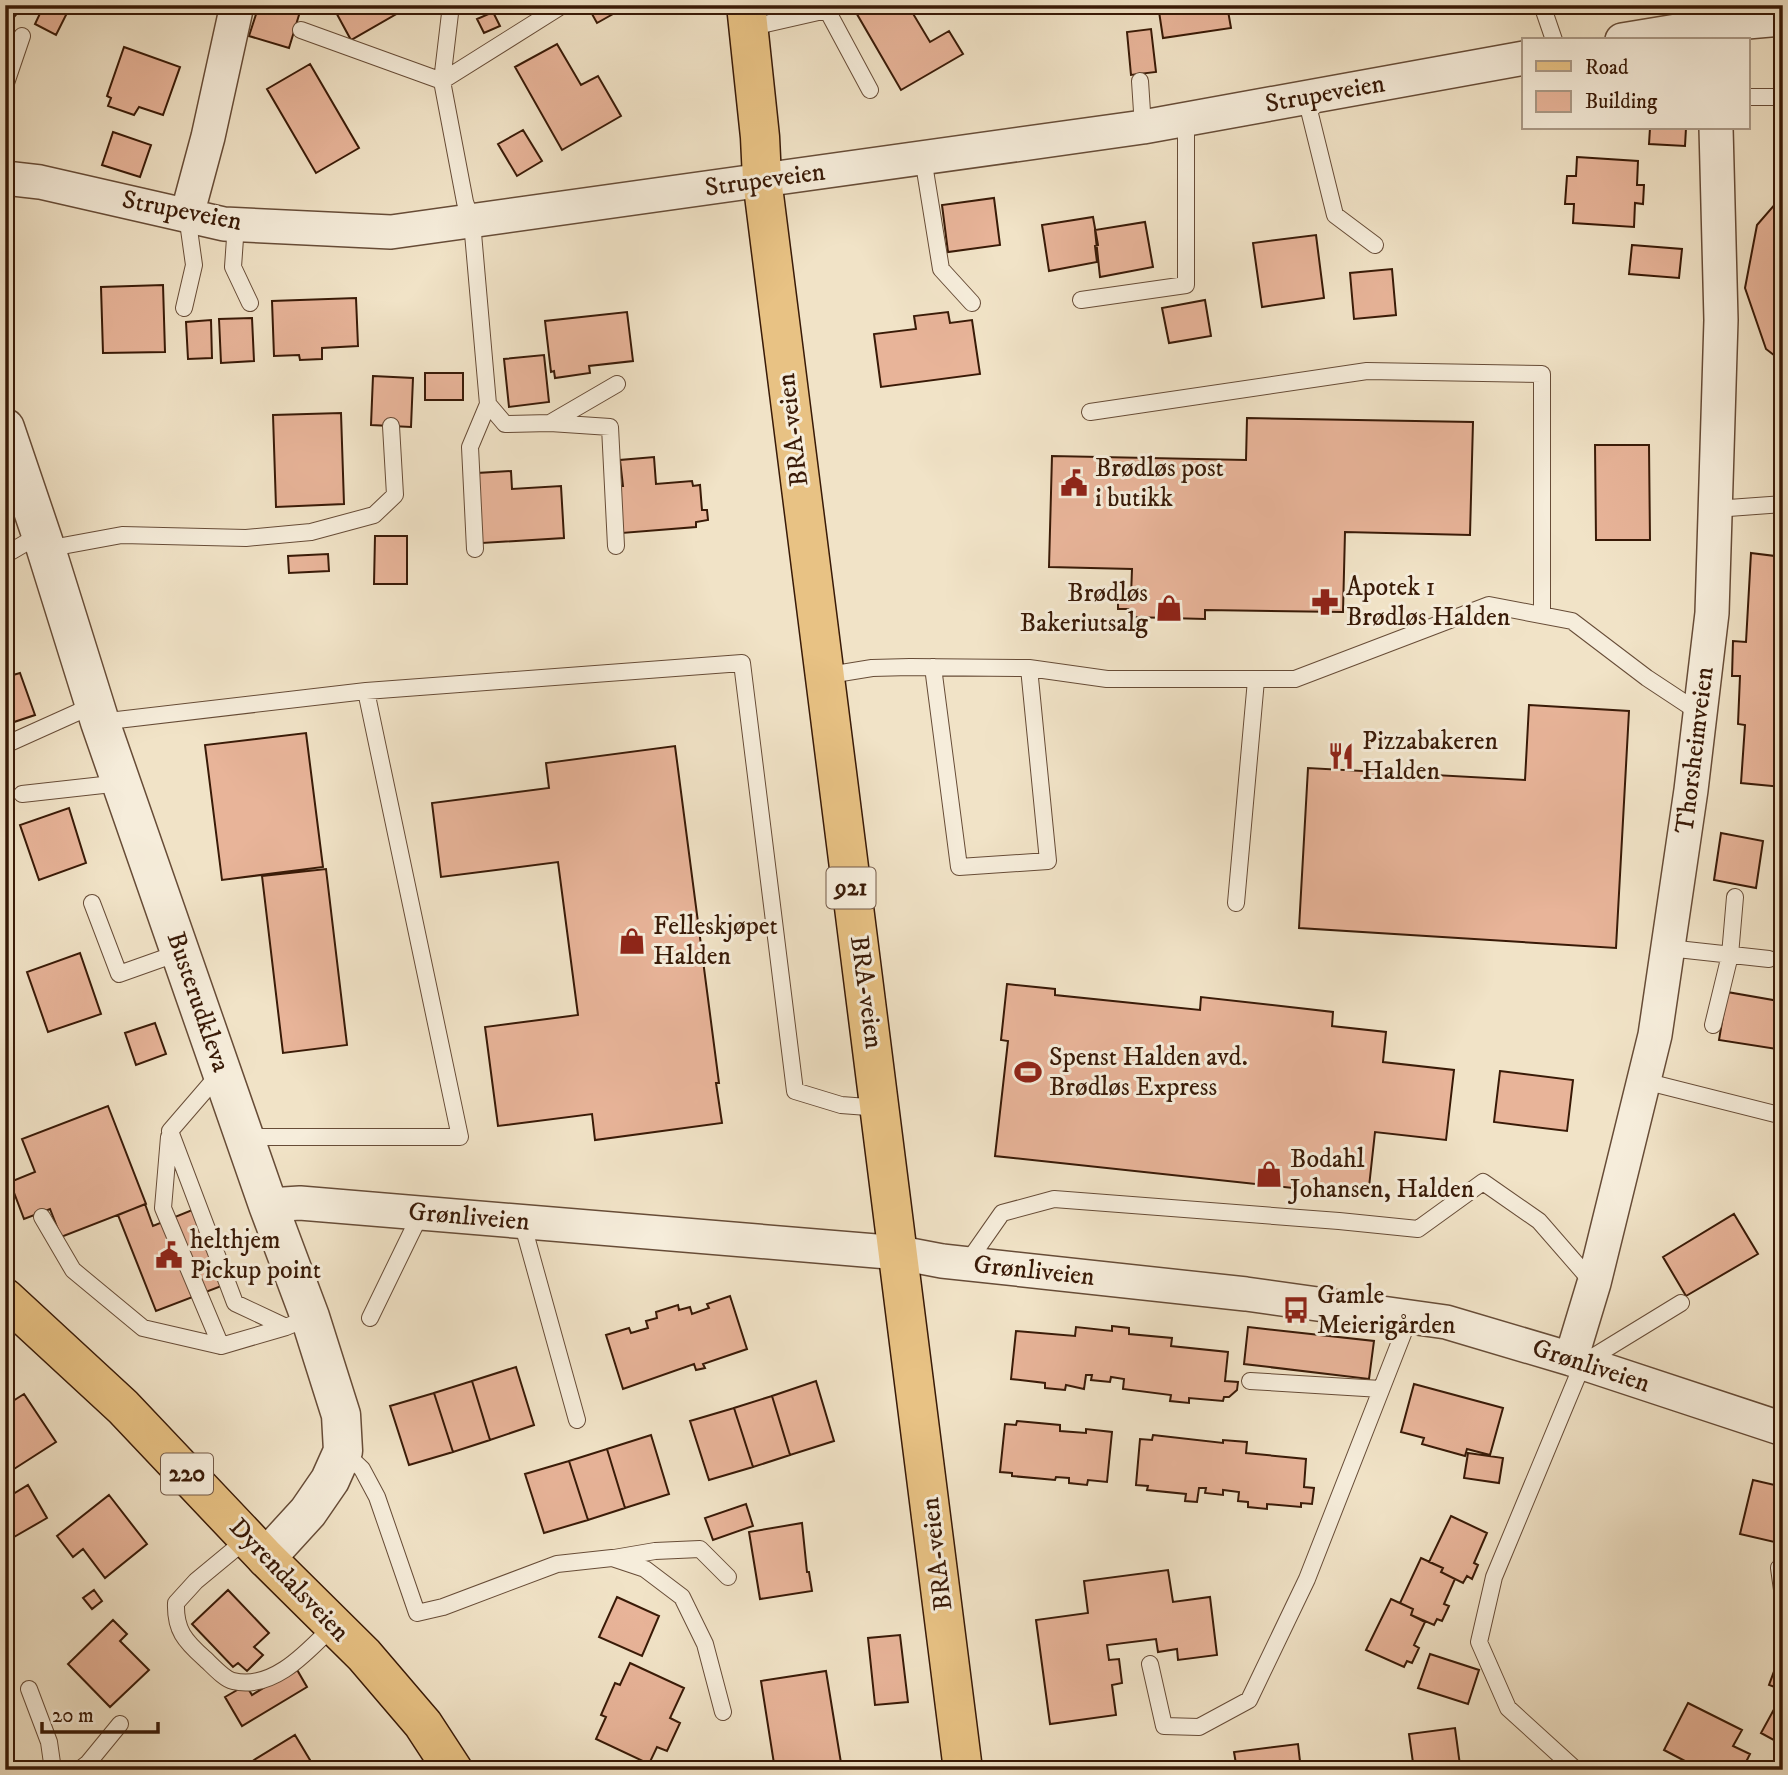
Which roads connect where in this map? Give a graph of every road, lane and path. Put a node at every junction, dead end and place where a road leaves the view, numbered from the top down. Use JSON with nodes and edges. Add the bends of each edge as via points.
{"nodes":[{"id":1,"x":237,"y":5,"type":"edge"},
{"id":2,"x":451,"y":5,"type":"edge"},
{"id":3,"x":563,"y":5,"type":"edge"},
{"id":4,"x":1542,"y":5,"type":"edge"},
{"id":5,"x":829,"y":8,"type":"edge"},
{"id":6,"x":747,"y":17,"type":"edge"},
{"id":7,"x":1667,"y":19,"type":"edge"},
{"id":8,"x":1783,"y":19,"type":"edge"},
{"id":9,"x":301,"y":30,"type":"dead end"},
{"id":10,"x":1713,"y":33,"type":"edge"},
{"id":11,"x":22,"y":36,"type":"dead end"},
{"id":12,"x":1553,"y":38,"type":"edge"},
{"id":13,"x":1626,"y":38,"type":"edge"},
{"id":14,"x":1522,"y":58,"type":"edge"},
{"id":15,"x":442,"y":81,"type":"junction"},
{"id":16,"x":1140,"y":81,"type":"dead end"},
{"id":17,"x":5,"y":86,"type":"edge"},
{"id":18,"x":870,"y":90,"type":"dead end"},
{"id":19,"x":1750,"y":97,"type":"edge"},
{"id":20,"x":1783,"y":97,"type":"edge"},
{"id":21,"x":1306,"y":98,"type":"junction"},
{"id":22,"x":1186,"y":119,"type":"junction"},
{"id":23,"x":1143,"y":127,"type":"junction"},
{"id":24,"x":1716,"y":130,"type":"edge"},
{"id":25,"x":923,"y":158,"type":"junction"},
{"id":26,"x":5,"y":178,"type":"edge"},
{"id":27,"x":762,"y":179,"type":"junction"},
{"id":28,"x":187,"y":215,"type":"junction"},
{"id":29,"x":472,"y":222,"type":"junction"},
{"id":30,"x":236,"y":224,"type":"junction"},
{"id":31,"x":1375,"y":246,"type":"dead end"},
{"id":32,"x":1081,"y":300,"type":"dead end"},
{"id":33,"x":250,"y":303,"type":"dead end"},
{"id":34,"x":972,"y":303,"type":"dead end"},
{"id":35,"x":184,"y":308,"type":"dead end"},
{"id":36,"x":617,"y":384,"type":"dead end"},
{"id":37,"x":488,"y":404,"type":"junction"},
{"id":38,"x":1090,"y":412,"type":"dead end"},
{"id":39,"x":551,"y":422,"type":"junction"},
{"id":40,"x":391,"y":426,"type":"dead end"},
{"id":41,"x":5,"y":428,"type":"edge"},
{"id":42,"x":1783,"y":504,"type":"edge"},
{"id":43,"x":1715,"y":509,"type":"junction"},
{"id":44,"x":44,"y":541,"type":"junction"},
{"id":45,"x":616,"y":546,"type":"dead end"},
{"id":46,"x":475,"y":549,"type":"dead end"},
{"id":47,"x":5,"y":555,"type":"edge"},
{"id":48,"x":1542,"y":615,"type":"junction"},
{"id":49,"x":933,"y":667,"type":"junction"},
{"id":50,"x":1029,"y":668,"type":"junction"},
{"id":51,"x":823,"y":676,"type":"junction"},
{"id":52,"x":1255,"y":680,"type":"junction"},
{"id":53,"x":366,"y":691,"type":"junction"},
{"id":54,"x":98,"y":713,"type":"junction"},
{"id":55,"x":1700,"y":713,"type":"junction"},
{"id":56,"x":5,"y":745,"type":"edge"},
{"id":57,"x":121,"y":783,"type":"junction"},
{"id":58,"x":22,"y":794,"type":"dead end"},
{"id":59,"x":1735,"y":897,"type":"dead end"},
{"id":60,"x":92,"y":903,"type":"dead end"},
{"id":61,"x":1236,"y":903,"type":"dead end"},
{"id":62,"x":1668,"y":948,"type":"junction"},
{"id":63,"x":181,"y":952,"type":"junction"},
{"id":64,"x":1730,"y":955,"type":"junction"},
{"id":65,"x":1769,"y":959,"type":"dead end"},
{"id":66,"x":1713,"y":1025,"type":"dead end"},
{"id":67,"x":222,"y":1071,"type":"junction"},
{"id":68,"x":1644,"y":1082,"type":"junction"},
{"id":69,"x":881,"y":1108,"type":"junction"},
{"id":70,"x":1783,"y":1116,"type":"edge"},
{"id":71,"x":170,"y":1131,"type":"junction"},
{"id":72,"x":245,"y":1137,"type":"junction"},
{"id":73,"x":268,"y":1205,"type":"junction"},
{"id":74,"x":421,"y":1213,"type":"junction"},
{"id":75,"x":43,"y":1217,"type":"dead end"},
{"id":76,"x":522,"y":1222,"type":"junction"},
{"id":77,"x":900,"y":1253,"type":"junction"},
{"id":78,"x":967,"y":1263,"type":"junction"},
{"id":79,"x":1594,"y":1283,"type":"junction"},
{"id":80,"x":5,"y":1298,"type":"edge"},
{"id":81,"x":1681,"y":1303,"type":"dead end"},
{"id":82,"x":1410,"y":1315,"type":"junction"},
{"id":83,"x":370,"y":1318,"type":"dead end"},
{"id":84,"x":298,"y":1322,"type":"junction"},
{"id":85,"x":221,"y":1346,"type":"junction"},
{"id":86,"x":1577,"y":1361,"type":"junction"},
{"id":87,"x":1250,"y":1381,"type":"dead end"},
{"id":88,"x":1381,"y":1390,"type":"junction"},
{"id":89,"x":577,"y":1420,"type":"dead end"},
{"id":90,"x":1783,"y":1429,"type":"edge"},
{"id":91,"x":343,"y":1451,"type":"junction"},
{"id":92,"x":257,"y":1548,"type":"junction"},
{"id":93,"x":612,"y":1558,"type":"junction"},
{"id":94,"x":1783,"y":1566,"type":"edge"},
{"id":95,"x":728,"y":1577,"type":"dead end"},
{"id":96,"x":1783,"y":1597,"type":"edge"},
{"id":97,"x":333,"y":1626,"type":"junction"},
{"id":98,"x":1150,"y":1664,"type":"dead end"},
{"id":99,"x":29,"y":1689,"type":"dead end"},
{"id":100,"x":723,"y":1712,"type":"dead end"},
{"id":101,"x":120,"y":1724,"type":"dead end"},
{"id":102,"x":53,"y":1770,"type":"edge"},
{"id":103,"x":79,"y":1770,"type":"edge"},
{"id":104,"x":453,"y":1770,"type":"edge"},
{"id":105,"x":963,"y":1770,"type":"edge"},
{"id":106,"x":1576,"y":1770,"type":"edge"}],
"edges":[{"from":1,"to":28,"type":"street"},
{"from":2,"to":15,"type":"lane"},
{"from":3,"to":15,"type":"lane"},
{"from":4,"to":12,"type":"lane"},
{"from":5,"to":6,"type":"lane"},
{"from":5,"to":18,"type":"lane"},
{"from":6,"to":27,"type":"main road","name":"BRA-veien","number":"921"},
{"from":7,"to":10,"type":"street"},
{"from":7,"to":13,"type":"street"},
{"from":8,"to":10,"type":"street"},
{"from":9,"to":15,"type":"lane"},
{"from":11,"to":17,"type":"lane"},
{"from":14,"to":21,"type":"street","name":"Strupeveien"},
{"from":15,"to":29,"type":"lane"},
{"from":16,"to":23,"type":"lane"},
{"from":19,"to":20,"type":"lane"},
{"from":21,"to":22,"type":"street","name":"Strupeveien"},
{"from":21,"to":31,"type":"lane","via":[[1335,215]]},
{"from":22,"to":23,"type":"street","name":"Strupeveien"},
{"from":22,"to":32,"type":"lane","via":[[1186,285]]},
{"from":23,"to":25,"type":"street","name":"Strupeveien"},
{"from":24,"to":43,"type":"street","name":"Thorsheimveien","via":[[1721,320]]},
{"from":25,"to":27,"type":"street","name":"Strupeveien"},
{"from":25,"to":34,"type":"lane","via":[[941,269]]},
{"from":26,"to":28,"type":"street","name":"Strupeveien"},
{"from":27,"to":29,"type":"street","name":"Strupeveien"},
{"from":27,"to":51,"type":"main road","name":"BRA-veien","number":"921"},
{"from":28,"to":30,"type":"street","name":"Strupeveien"},
{"from":28,"to":35,"type":"lane","via":[[194,265]]},
{"from":29,"to":30,"type":"street","name":"Strupeveien","via":[[391,232]]},
{"from":29,"to":37,"type":"lane"},
{"from":30,"to":33,"type":"lane","via":[[233,267]]},
{"from":36,"to":39,"type":"lane"},
{"from":37,"to":39,"type":"lane","via":[[505,424]]},
{"from":37,"to":46,"type":"lane","via":[[470,447]]},
{"from":38,"to":48,"type":"lane","via":[[1367,371],[1542,374]]},
{"from":39,"to":45,"type":"lane","via":[[610,427]]},
{"from":40,"to":44,"type":"lane","via":[[395,495],[374,515],[311,532],[246,538],[122,535]]},
{"from":41,"to":44,"type":"street","name":"Busterudkleva"},
{"from":42,"to":43,"type":"lane"},
{"from":43,"to":55,"type":"street","name":"Thorsheimveien","via":[[1712,613]]},
{"from":44,"to":47,"type":"lane"},
{"from":44,"to":54,"type":"street","name":"Busterudkleva"},
{"from":48,"to":52,"type":"lane","via":[[1489,605],[1295,679]]},
{"from":48,"to":55,"type":"lane","via":[[1572,621]]},
{"from":49,"to":50,"type":"lane"},
{"from":49,"to":50,"type":"lane","via":[[959,867],[1048,862]]},
{"from":49,"to":51,"type":"lane","via":[[872,668]]},
{"from":50,"to":52,"type":"lane","via":[[1107,680]]},
{"from":51,"to":69,"type":"main road","name":"BRA-veien","number":"921"},
{"from":52,"to":61,"type":"lane"},
{"from":53,"to":54,"type":"lane"},
{"from":53,"to":69,"type":"lane","via":[[742,663],[795,1091],[841,1105]]},
{"from":53,"to":72,"type":"lane","via":[[460,1137]]},
{"from":54,"to":56,"type":"lane"},
{"from":54,"to":57,"type":"street","name":"Busterudkleva"},
{"from":55,"to":62,"type":"street","name":"Thorsheimveien"},
{"from":57,"to":58,"type":"lane"},
{"from":57,"to":63,"type":"street","name":"Busterudkleva"},
{"from":59,"to":64,"type":"lane"},
{"from":60,"to":63,"type":"lane","via":[[119,974]]},
{"from":62,"to":64,"type":"lane"},
{"from":62,"to":68,"type":"street","name":"Thorsheimveien"},
{"from":63,"to":67,"type":"street","name":"Busterudkleva"},
{"from":64,"to":65,"type":"lane"},
{"from":64,"to":66,"type":"lane"},
{"from":67,"to":71,"type":"lane"},
{"from":67,"to":72,"type":"street","name":"Busterudkleva"},
{"from":68,"to":70,"type":"lane"},
{"from":68,"to":79,"type":"street","name":"Thorsheimveien"},
{"from":69,"to":77,"type":"main road","name":"BRA-veien","number":"921"},
{"from":71,"to":84,"type":"lane","via":[[235,1303]]},
{"from":71,"to":85,"type":"lane","via":[[163,1208]]},
{"from":72,"to":73,"type":"street","name":"Busterudkleva"},
{"from":73,"to":74,"type":"street","name":"Grønliveien","via":[[300,1203]]},
{"from":73,"to":84,"type":"street","name":"Busterudkleva"},
{"from":74,"to":76,"type":"street","name":"Grønliveien"},
{"from":74,"to":83,"type":"lane"},
{"from":75,"to":85,"type":"lane","via":[[73,1270],[143,1328]]},
{"from":76,"to":77,"type":"street","name":"Grønliveien"},
{"from":76,"to":89,"type":"lane"},
{"from":77,"to":78,"type":"street","name":"Grønliveien"},
{"from":77,"to":105,"type":"main road","name":"BRA-veien","number":"921"},
{"from":78,"to":79,"type":"lane","via":[[1002,1213],[1054,1199],[1418,1229],[1483,1182],[1539,1221]]},
{"from":78,"to":82,"type":"street","name":"Grønliveien"},
{"from":79,"to":86,"type":"street","name":"Thorsheimveien"},
{"from":80,"to":92,"type":"main road","name":"Dyrendalsveien","number":"220","via":[[123,1407]]},
{"from":81,"to":86,"type":"lane"},
{"from":82,"to":86,"type":"street","name":"Grønliveien"},
{"from":82,"to":88,"type":"lane"},
{"from":84,"to":85,"type":"lane"},
{"from":84,"to":91,"type":"street","name":"Busterudkleva","via":[[341,1415]]},
{"from":86,"to":90,"type":"street","name":"Grønliveien"},
{"from":86,"to":106,"type":"lane","via":[[1494,1577],[1479,1642],[1508,1708]]},
{"from":87,"to":88,"type":"lane"},
{"from":88,"to":98,"type":"lane","via":[[1307,1579],[1249,1700],[1199,1727],[1164,1726]]},
{"from":91,"to":92,"type":"street","name":"Busterudkleva","via":[[308,1512]]},
{"from":91,"to":93,"type":"lane","via":[[362,1469],[377,1497],[416,1613],[557,1564]]},
{"from":92,"to":97,"type":"main road","name":"Dyrendalsveien","number":"220"},
{"from":92,"to":97,"type":"lane","via":[[197,1581],[176,1603],[176,1620],[189,1644],[231,1681],[254,1682],[282,1672]]},
{"from":93,"to":95,"type":"lane","via":[[700,1549]]},
{"from":93,"to":100,"type":"lane","via":[[645,1569],[682,1597],[705,1644]]},
{"from":94,"to":96,"type":"lane","via":[[1779,1568]]},
{"from":97,"to":104,"type":"main road","name":"Dyrendalsveien","number":"220","via":[[423,1724]]},
{"from":99,"to":102,"type":"lane","via":[[49,1742]]},
{"from":101,"to":103,"type":"lane"}]}
